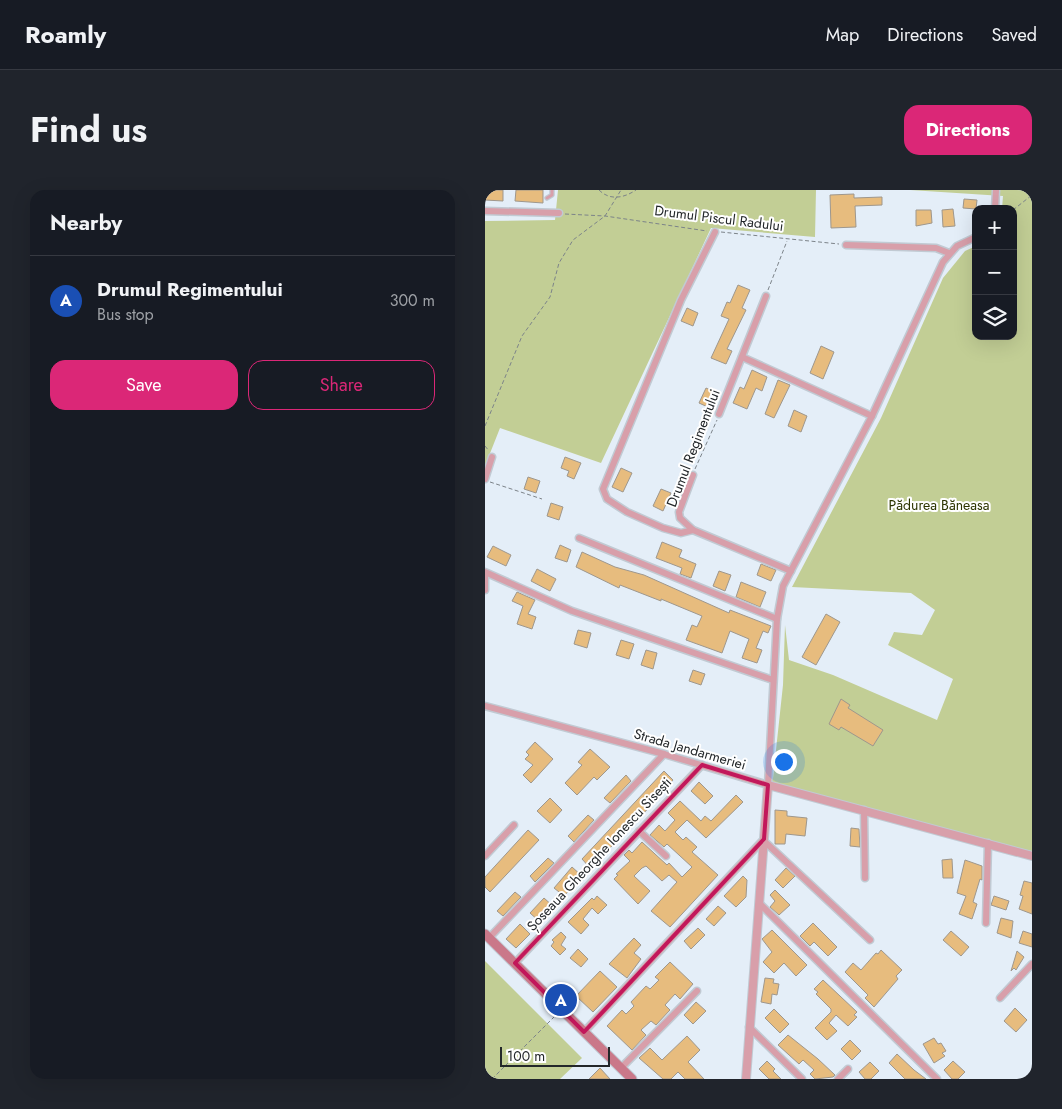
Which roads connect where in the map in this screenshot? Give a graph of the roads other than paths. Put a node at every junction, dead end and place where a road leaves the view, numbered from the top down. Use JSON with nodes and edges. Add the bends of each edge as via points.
{"nodes":[{"id":1,"x":552,"y":190,"type":"edge"},
{"id":2,"x":997,"y":190,"type":"edge"},
{"id":3,"x":547,"y":198,"type":"dead end"},
{"id":4,"x":995,"y":205,"type":"edge"},
{"id":5,"x":485,"y":211,"type":"edge"},
{"id":6,"x":559,"y":213,"type":"road end"},
{"id":7,"x":715,"y":232,"type":"road end"},
{"id":8,"x":972,"y":239,"type":"edge"},
{"id":9,"x":847,"y":245,"type":"road end"},
{"id":10,"x":949,"y":253,"type":"junction"},
{"id":11,"x":766,"y":296,"type":"road end"},
{"id":12,"x":742,"y":357,"type":"junction"},
{"id":13,"x":719,"y":414,"type":"road end"},
{"id":14,"x":872,"y":416,"type":"junction"},
{"id":15,"x":492,"y":457,"type":"dead end"},
{"id":16,"x":693,"y":475,"type":"road end"},
{"id":17,"x":485,"y":479,"type":"edge"},
{"id":18,"x":693,"y":530,"type":"junction"},
{"id":19,"x":579,"y":538,"type":"dead end"},
{"id":20,"x":791,"y":571,"type":"junction"},
{"id":21,"x":485,"y":572,"type":"edge"},
{"id":22,"x":485,"y":577,"type":"edge"},
{"id":23,"x":485,"y":590,"type":"edge"},
{"id":24,"x":777,"y":619,"type":"junction"},
{"id":25,"x":773,"y":680,"type":"junction"},
{"id":26,"x":485,"y":706,"type":"edge"},
{"id":27,"x":664,"y":754,"type":"junction"},
{"id":28,"x":703,"y":765,"type":"junction"},
{"id":29,"x":767,"y":785,"type":"junction"},
{"id":30,"x":864,"y":810,"type":"junction"},
{"id":31,"x":514,"y":825,"type":"dead end"},
{"id":32,"x":639,"y":831,"type":"junction"},
{"id":33,"x":764,"y":840,"type":"junction"},
{"id":34,"x":988,"y":843,"type":"junction"},
{"id":35,"x":485,"y":856,"type":"edge"},
{"id":36,"x":666,"y":856,"type":"dead end"},
{"id":37,"x":1032,"y":856,"type":"edge"},
{"id":38,"x":865,"y":878,"type":"dead end"},
{"id":39,"x":760,"y":904,"type":"junction"},
{"id":40,"x":986,"y":922,"type":"dead end"},
{"id":41,"x":487,"y":936,"type":"edge"},
{"id":42,"x":870,"y":940,"type":"dead end"},
{"id":43,"x":515,"y":963,"type":"junction"},
{"id":44,"x":1032,"y":964,"type":"edge"},
{"id":45,"x":697,"y":991,"type":"dead end"},
{"id":46,"x":1000,"y":998,"type":"dead end"},
{"id":47,"x":749,"y":1027,"type":"junction"},
{"id":48,"x":584,"y":1032,"type":"junction"},
{"id":49,"x":621,"y":1068,"type":"junction"},
{"id":50,"x":848,"y":1069,"type":"dead end"},
{"id":51,"x":629,"y":1078,"type":"edge"},
{"id":52,"x":747,"y":1078,"type":"edge"},
{"id":53,"x":802,"y":1079,"type":"edge"},
{"id":54,"x":838,"y":1079,"type":"edge"},
{"id":55,"x":937,"y":1079,"type":"edge"}],
"edges":[{"from":1,"to":3,"type":"lane","via":[[552,195]]},
{"from":2,"to":4,"type":"street"},
{"from":5,"to":6,"type":"street"},
{"from":7,"to":18,"type":"street","via":[[681,300],[603,490],[607,499],[627,512],[663,528],[681,532]]},
{"from":8,"to":10,"type":"street"},
{"from":9,"to":10,"type":"street","via":[[936,248]]},
{"from":10,"to":14,"type":"street"},
{"from":11,"to":12,"type":"street","name":"Drumul Regimentului"},
{"from":12,"to":13,"type":"street","name":"Drumul Regimentului"},
{"from":12,"to":14,"type":"street"},
{"from":14,"to":20,"type":"street"},
{"from":15,"to":17,"type":"street"},
{"from":16,"to":18,"type":"street","name":"Drumul Regimentului","via":[[679,512],[680,518]]},
{"from":18,"to":20,"type":"street"},
{"from":19,"to":24,"type":"street"},
{"from":20,"to":24,"type":"street","via":[[783,586]]},
{"from":21,"to":25,"type":"street","via":[[571,611]]},
{"from":22,"to":23,"type":"street"},
{"from":24,"to":25,"type":"street"},
{"from":25,"to":29,"type":"street"},
{"from":26,"to":27,"type":"street","name":"Strada Jandarmeriei"},
{"from":27,"to":28,"type":"street","name":"Strada Jandarmeriei"},
{"from":27,"to":41,"type":"street","name":"Șoseaua Gheorghe Ionescu Sisești"},
{"from":28,"to":29,"type":"street","name":"Strada Jandarmeriei"},
{"from":28,"to":32,"type":"street","name":"Șoseaua Gheorghe Ionescu Sisești"},
{"from":29,"to":30,"type":"street","name":"Strada Jandarmeriei"},
{"from":29,"to":33,"type":"street"},
{"from":30,"to":34,"type":"street","name":"Strada Jandarmeriei"},
{"from":30,"to":38,"type":"street"},
{"from":31,"to":35,"type":"street"},
{"from":32,"to":36,"type":"street"},
{"from":32,"to":43,"type":"street","name":"Șoseaua Gheorghe Ionescu Sisești"},
{"from":33,"to":39,"type":"street"},
{"from":33,"to":42,"type":"street"},
{"from":33,"to":48,"type":"street"},
{"from":34,"to":37,"type":"street","name":"Strada Jandarmeriei"},
{"from":34,"to":40,"type":"street"},
{"from":39,"to":47,"type":"street"},
{"from":39,"to":55,"type":"street"},
{"from":41,"to":43,"type":"main road","name":"Șoseaua Gheorghe Ionescu Sisești"},
{"from":43,"to":48,"type":"main road","name":"Șoseaua Gheorghe Ionescu Sisești"},
{"from":44,"to":46,"type":"street"},
{"from":45,"to":49,"type":"street"},
{"from":47,"to":52,"type":"street"},
{"from":47,"to":53,"type":"street"},
{"from":48,"to":49,"type":"main road","name":"Șoseaua Gheorghe Ionescu Sisești"},
{"from":49,"to":51,"type":"main road","name":"Șoseaua Gheorghe Ionescu Sisești"},
{"from":50,"to":54,"type":"street"}]}
